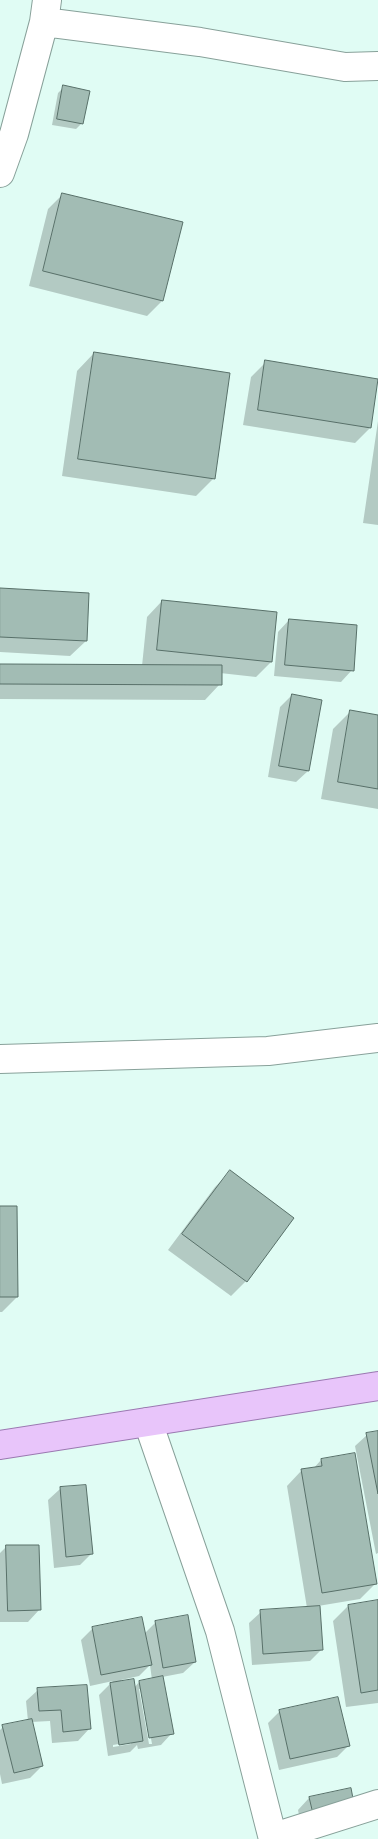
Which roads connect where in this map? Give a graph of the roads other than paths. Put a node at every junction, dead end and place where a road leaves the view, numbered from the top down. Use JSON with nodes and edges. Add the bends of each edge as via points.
{"nodes":[{"id":1,"x":46,"y":11,"type":"edge"},
{"id":2,"x":378,"y":66,"type":"edge"},
{"id":3,"x":7,"y":133,"type":"edge"},
{"id":4,"x":0,"y":173,"type":"edge"},
{"id":5,"x":378,"y":1038,"type":"edge"},
{"id":6,"x":0,"y":1058,"type":"edge"},
{"id":7,"x":378,"y":1386,"type":"edge"},
{"id":8,"x":148,"y":1422,"type":"junction"},
{"id":9,"x":0,"y":1444,"type":"edge"},
{"id":10,"x":378,"y":1804,"type":"edge"},
{"id":11,"x":274,"y":1838,"type":"edge"}],
"edges":[{"from":1,"to":2,"type":"street","via":[[200,42],[345,66]]},
{"from":1,"to":3,"type":"street"},
{"from":3,"to":4,"type":"street"},
{"from":5,"to":6,"type":"street","via":[[268,1051]]},
{"from":7,"to":8,"type":"main road"},
{"from":8,"to":9,"type":"main road"},
{"from":8,"to":11,"type":"street","via":[[220,1631]]},
{"from":10,"to":11,"type":"street"}]}
